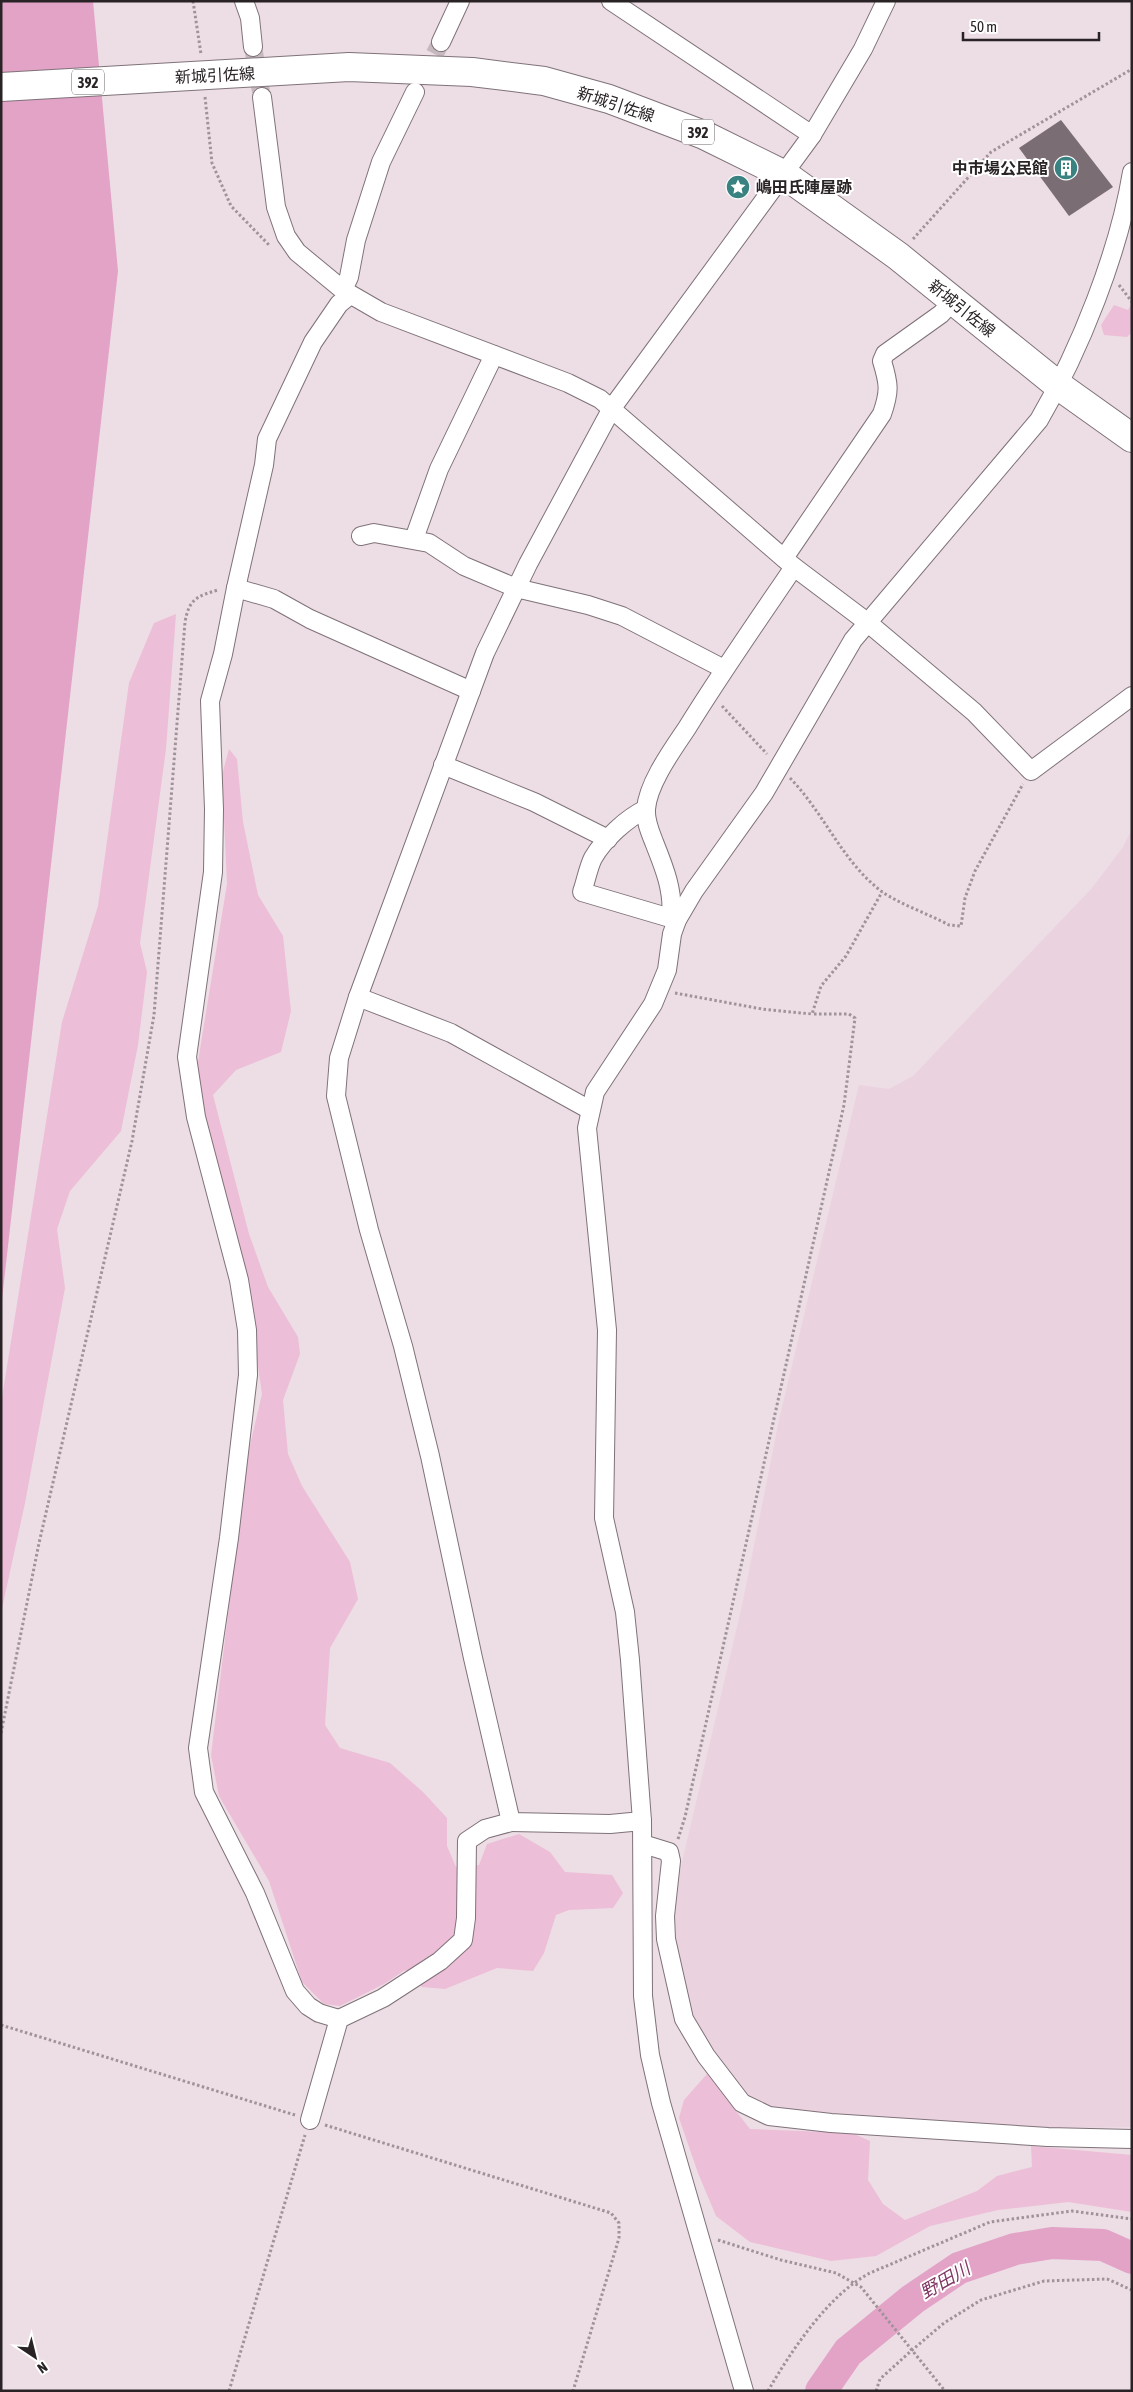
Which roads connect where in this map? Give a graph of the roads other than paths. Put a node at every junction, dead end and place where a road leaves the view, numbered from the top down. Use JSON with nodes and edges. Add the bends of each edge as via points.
{"nodes":[{"id":1,"x":244,"y":1,"type":"edge"},
{"id":2,"x":460,"y":1,"type":"edge"},
{"id":3,"x":611,"y":1,"type":"edge"},
{"id":4,"x":886,"y":1,"type":"edge"},
{"id":5,"x":441,"y":42,"type":"tunnel mouth"},
{"id":6,"x":253,"y":46,"type":"tunnel mouth"},
{"id":7,"x":1,"y":87,"type":"edge"},
{"id":8,"x":415,"y":92,"type":"tunnel mouth"},
{"id":9,"x":262,"y":97,"type":"tunnel mouth"},
{"id":10,"x":812,"y":135,"type":"junction"},
{"id":11,"x":1132,"y":172,"type":"edge"},
{"id":12,"x":785,"y":175,"type":"junction"},
{"id":13,"x":346,"y":292,"type":"junction"},
{"id":14,"x":953,"y":301,"type":"junction"},
{"id":15,"x":494,"y":355,"type":"junction"},
{"id":16,"x":1059,"y":386,"type":"junction"},
{"id":17,"x":612,"y":408,"type":"junction"},
{"id":18,"x":1132,"y":438,"type":"edge"},
{"id":19,"x":361,"y":536,"type":"dead end"},
{"id":20,"x":414,"y":539,"type":"junction"},
{"id":21,"x":789,"y":562,"type":"junction"},
{"id":22,"x":236,"y":588,"type":"junction"},
{"id":23,"x":516,"y":588,"type":"junction"},
{"id":24,"x":867,"y":622,"type":"junction"},
{"id":25,"x":724,"y":669,"type":"junction"},
{"id":26,"x":471,"y":691,"type":"junction"},
{"id":27,"x":1132,"y":696,"type":"edge"},
{"id":28,"x":443,"y":765,"type":"junction"},
{"id":29,"x":646,"y":809,"type":"junction"},
{"id":30,"x":608,"y":839,"type":"junction"},
{"id":31,"x":674,"y":919,"type":"junction"},
{"id":32,"x":358,"y":997,"type":"junction"},
{"id":33,"x":590,"y":1110,"type":"junction"},
{"id":34,"x":642,"y":1821,"type":"junction"},
{"id":35,"x":511,"y":1822,"type":"junction"},
{"id":36,"x":643,"y":1844,"type":"junction"},
{"id":37,"x":339,"y":2019,"type":"junction"},
{"id":38,"x":310,"y":2120,"type":"road end"},
{"id":39,"x":1132,"y":2139,"type":"edge"},
{"id":40,"x":744,"y":2391,"type":"edge"}],
"edges":[{"from":1,"to":6,"type":"street","via":[[250,18]]},
{"from":2,"to":5,"type":"street"},
{"from":3,"to":10,"type":"street"},
{"from":4,"to":10,"type":"street","via":[[863,49]]},
{"from":7,"to":12,"type":"main road","name":"新城引佐線","number":"392","via":[[349,67],[472,72],[544,81],[609,100],[704,135]]},
{"from":8,"to":13,"type":"street","via":[[381,162],[356,240]]},
{"from":9,"to":13,"type":"street","via":[[276,207],[286,236],[297,252]]},
{"from":10,"to":12,"type":"street"},
{"from":11,"to":16,"type":"street","via":[[1106,268]]},
{"from":12,"to":14,"type":"main road","name":"新城引佐線","number":"392","via":[[898,256]]},
{"from":12,"to":17,"type":"street"},
{"from":13,"to":15,"type":"street","via":[[381,312]]},
{"from":13,"to":22,"type":"street","via":[[313,342],[267,439]]},
{"from":14,"to":16,"type":"main road","name":"新城引佐線","number":"392"},
{"from":14,"to":21,"type":"street","via":[[941,314],[885,354],[882,361],[889,384],[882,414]]},
{"from":15,"to":17,"type":"street","via":[[568,383]]},
{"from":15,"to":20,"type":"street","via":[[439,469]]},
{"from":16,"to":18,"type":"main road","name":"新城引佐線","number":"392"},
{"from":16,"to":24,"type":"street","via":[[1039,420]]},
{"from":17,"to":21,"type":"street"},
{"from":17,"to":23,"type":"street"},
{"from":19,"to":20,"type":"street","via":[[374,533]]},
{"from":20,"to":23,"type":"street","via":[[429,543],[464,566]]},
{"from":21,"to":24,"type":"street"},
{"from":21,"to":25,"type":"street"},
{"from":22,"to":26,"type":"street","via":[[274,599],[310,619]]},
{"from":22,"to":37,"type":"street","via":[[210,701],[213,872],[187,1057],[196,1117],[239,1280],[247,1330],[248,1375],[229,1538],[198,1748],[204,1792],[255,1893],[295,1991],[319,2013]]},
{"from":23,"to":25,"type":"street","via":[[622,616]]},
{"from":23,"to":26,"type":"street"},
{"from":24,"to":27,"type":"street","via":[[974,712],[1031,771]]},
{"from":24,"to":31,"type":"street","via":[[853,640],[780,768]]},
{"from":25,"to":29,"type":"street","via":[[664,764]]},
{"from":26,"to":28,"type":"street"},
{"from":28,"to":30,"type":"street","via":[[534,802]]},
{"from":28,"to":32,"type":"street"},
{"from":29,"to":30,"type":"street"},
{"from":29,"to":31,"type":"street","via":[[648,826],[668,878]]},
{"from":30,"to":31,"type":"street","via":[[593,858],[582,892]]},
{"from":31,"to":33,"type":"street","via":[[667,970],[653,1004],[595,1092]]},
{"from":32,"to":33,"type":"street","via":[[458,1037]]},
{"from":32,"to":35,"type":"street","via":[[339,1058],[336,1096],[430,1456]]},
{"from":33,"to":34,"type":"street","via":[[587,1128],[607,1330],[604,1518],[625,1612]]},
{"from":34,"to":35,"type":"street","via":[[610,1824]]},
{"from":34,"to":36,"type":"street"},
{"from":35,"to":37,"type":"street","via":[[485,1829],[466,1841],[463,1940],[440,1961],[383,1998]]},
{"from":36,"to":39,"type":"street","via":[[668,1852],[671,1861],[664,1916],[684,2019],[706,2056],[742,2103],[769,2116],[831,2123]]},
{"from":36,"to":40,"type":"street","via":[[643,1996],[650,2055]]},
{"from":37,"to":38,"type":"street"}]}
